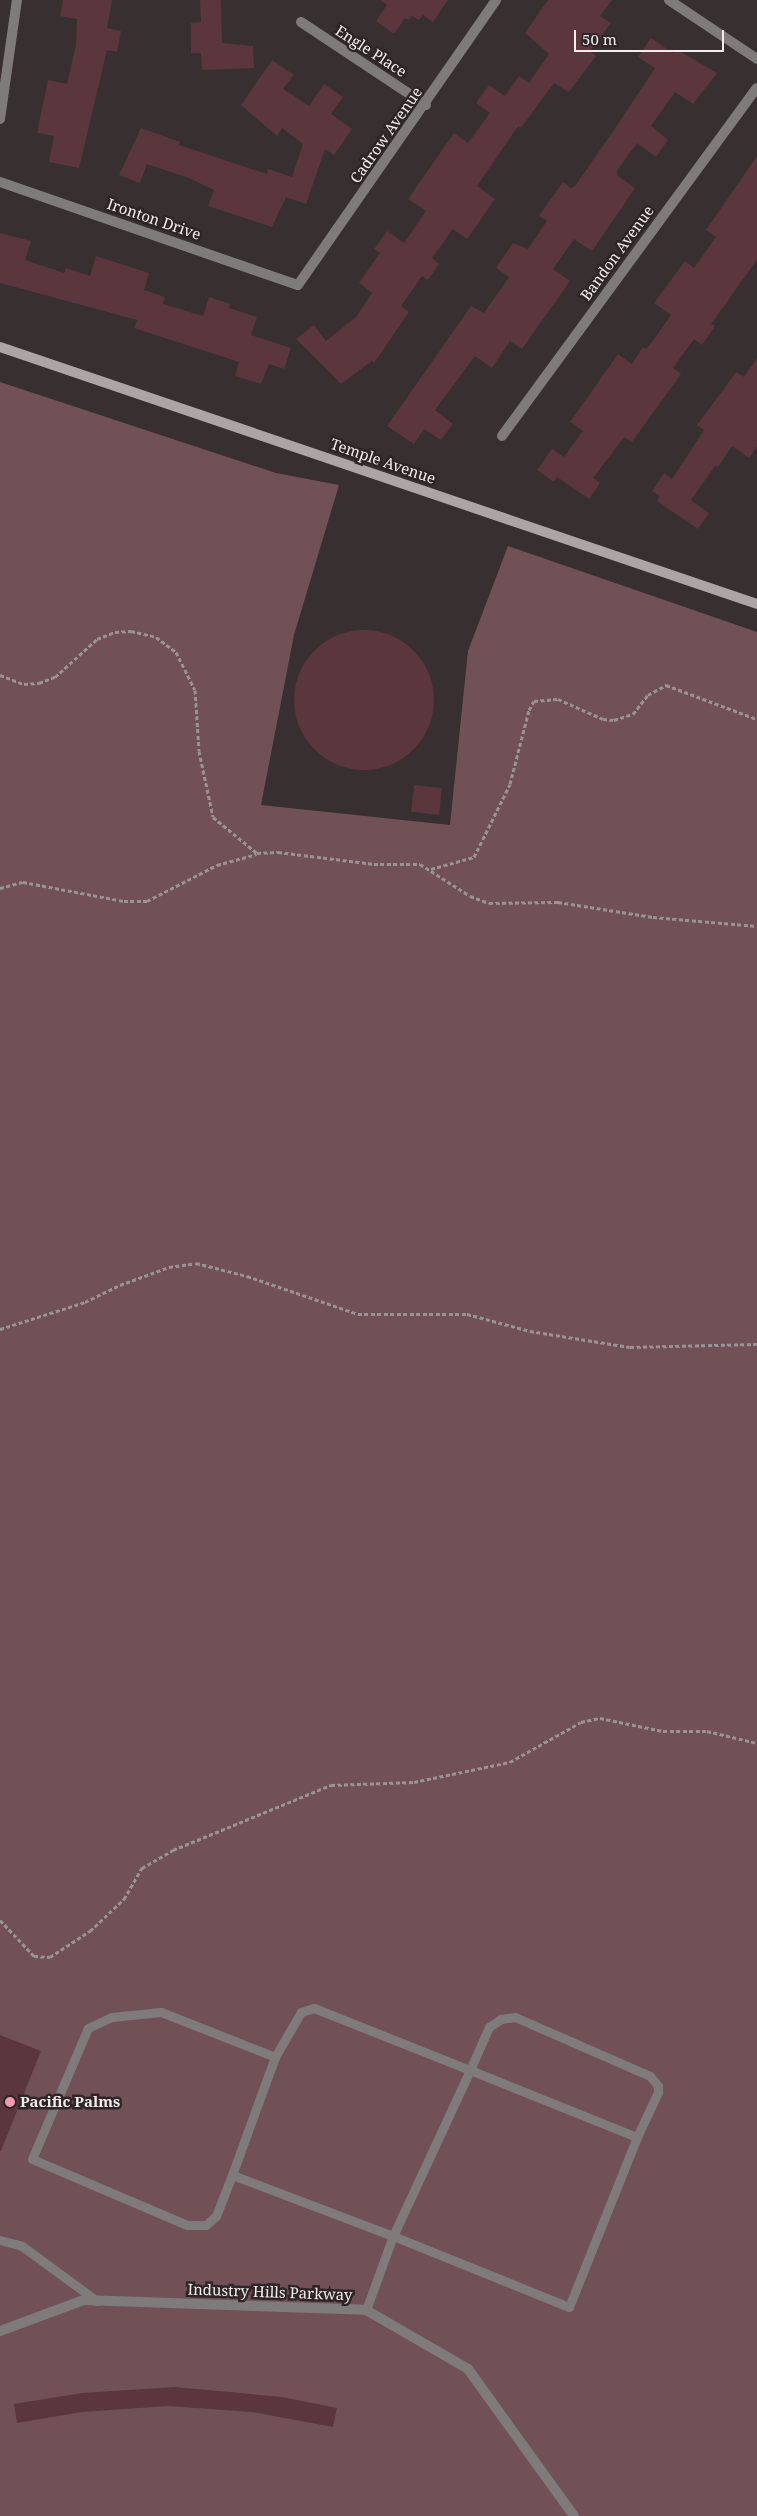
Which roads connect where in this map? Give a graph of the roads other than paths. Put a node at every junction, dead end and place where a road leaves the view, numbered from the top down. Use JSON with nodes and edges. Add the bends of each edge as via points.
{"nodes":[{"id":1,"x":17,"y":0,"type":"edge"},
{"id":2,"x":496,"y":0,"type":"edge"},
{"id":3,"x":669,"y":0,"type":"edge"},
{"id":4,"x":301,"y":22,"type":"dead end"},
{"id":5,"x":757,"y":59,"type":"edge"},
{"id":6,"x":757,"y":88,"type":"edge"},
{"id":7,"x":426,"y":105,"type":"junction"},
{"id":8,"x":0,"y":119,"type":"edge"},
{"id":9,"x":0,"y":182,"type":"edge"},
{"id":10,"x":298,"y":285,"type":"joint"},
{"id":11,"x":0,"y":347,"type":"edge"},
{"id":12,"x":502,"y":436,"type":"dead end"},
{"id":13,"x":757,"y":604,"type":"edge"},
{"id":14,"x":275,"y":2057,"type":"junction"},
{"id":15,"x":470,"y":2070,"type":"junction"},
{"id":16,"x":637,"y":2137,"type":"junction"},
{"id":17,"x":232,"y":2175,"type":"junction"},
{"id":18,"x":393,"y":2236,"type":"junction"},
{"id":19,"x":0,"y":2240,"type":"edge"},
{"id":20,"x":97,"y":2301,"type":"junction"},
{"id":21,"x":366,"y":2310,"type":"junction"},
{"id":22,"x":0,"y":2331,"type":"edge"},
{"id":23,"x":574,"y":2516,"type":"edge"}],
"edges":[{"from":1,"to":8,"type":"street"},
{"from":2,"to":7,"type":"street","name":"Cadrow Avenue"},
{"from":3,"to":5,"type":"street"},
{"from":4,"to":7,"type":"street","name":"Engle Place"},
{"from":6,"to":12,"type":"street","name":"Bandon Avenue"},
{"from":7,"to":10,"type":"street","name":"Cadrow Avenue"},
{"from":9,"to":10,"type":"street","name":"Ironton Drive"},
{"from":11,"to":13,"type":"main road","name":"Temple Avenue"},
{"from":14,"to":15,"type":"lane","via":[[301,2012],[314,2008]]},
{"from":14,"to":17,"type":"lane"},
{"from":14,"to":17,"type":"lane","via":[[161,2012],[112,2017],[88,2028],[32,2159],[187,2225],[206,2225],[216,2216]]},
{"from":15,"to":16,"type":"lane"},
{"from":15,"to":16,"type":"lane","via":[[489,2027],[501,2019],[515,2017],[650,2076],[658,2086],[658,2092]]},
{"from":15,"to":18,"type":"lane"},
{"from":16,"to":18,"type":"lane","via":[[569,2307]]},
{"from":17,"to":18,"type":"lane"},
{"from":18,"to":21,"type":"lane"},
{"from":19,"to":20,"type":"lane","via":[[22,2246]]},
{"from":20,"to":21,"type":"street","name":"Industry Hills Parkway"},
{"from":20,"to":22,"type":"street","name":"Industry Hills Parkway","via":[[84,2300]]},
{"from":21,"to":23,"type":"street","name":"Industry Hills Parkway","via":[[468,2370]]}]}
